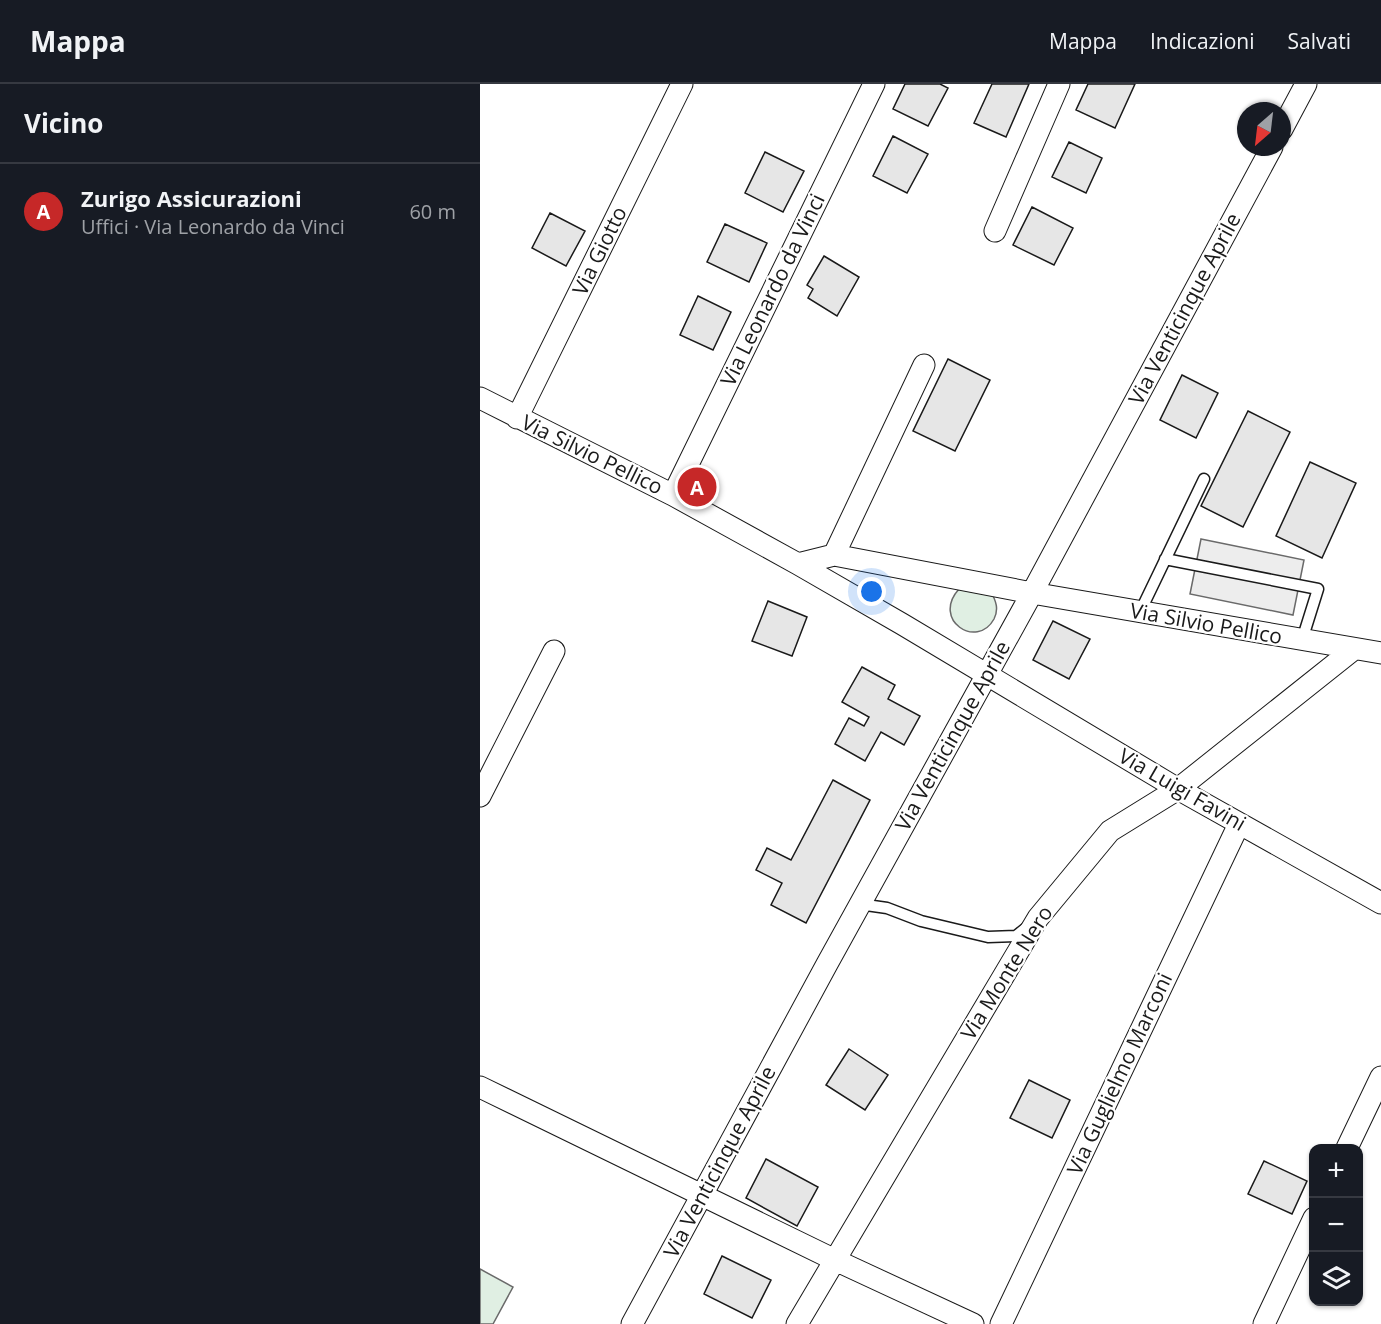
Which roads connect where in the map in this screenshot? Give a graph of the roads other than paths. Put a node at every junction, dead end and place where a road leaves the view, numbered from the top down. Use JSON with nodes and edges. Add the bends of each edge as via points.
{"nodes":[{"id":1,"x":682,"y":84,"type":"edge"},
{"id":2,"x":874,"y":84,"type":"edge"},
{"id":3,"x":1059,"y":84,"type":"edge"},
{"id":4,"x":1306,"y":84,"type":"edge"},
{"id":5,"x":1291,"y":112,"type":"edge"},
{"id":6,"x":1267,"y":156,"type":"edge"},
{"id":7,"x":995,"y":231,"type":"dead end"},
{"id":8,"x":924,"y":365,"type":"dead end"},
{"id":9,"x":480,"y":398,"type":"edge"},
{"id":10,"x":517,"y":418,"type":"junction"},
{"id":11,"x":1204,"y":479,"type":"dead end"},
{"id":12,"x":673,"y":495,"type":"junction"},
{"id":13,"x":834,"y":555,"type":"junction"},
{"id":14,"x":1165,"y":559,"type":"junction"},
{"id":15,"x":798,"y":564,"type":"junction"},
{"id":16,"x":1032,"y":593,"type":"junction"},
{"id":17,"x":1140,"y":612,"type":"junction"},
{"id":18,"x":1302,"y":640,"type":"junction"},
{"id":19,"x":1354,"y":649,"type":"junction"},
{"id":20,"x":554,"y":651,"type":"dead end"},
{"id":21,"x":1381,"y":652,"type":"edge"},
{"id":22,"x":986,"y":674,"type":"junction"},
{"id":23,"x":1178,"y":789,"type":"junction"},
{"id":24,"x":480,"y":796,"type":"edge"},
{"id":25,"x":1239,"y":824,"type":"junction"},
{"id":26,"x":1381,"y":903,"type":"edge"},
{"id":27,"x":860,"y":904,"type":"junction"},
{"id":28,"x":1038,"y":918,"type":"junction"},
{"id":29,"x":1381,"y":1077,"type":"edge"},
{"id":30,"x":480,"y":1087,"type":"edge"},
{"id":31,"x":1374,"y":1109,"type":"edge"},
{"id":32,"x":1350,"y":1144,"type":"edge"},
{"id":33,"x":702,"y":1194,"type":"junction"},
{"id":34,"x":1309,"y":1229,"type":"edge"},
{"id":35,"x":835,"y":1260,"type":"junction"},
{"id":36,"x":632,"y":1324,"type":"edge"},
{"id":37,"x":797,"y":1324,"type":"edge"},
{"id":38,"x":973,"y":1324,"type":"edge"},
{"id":39,"x":1001,"y":1324,"type":"edge"},
{"id":40,"x":1264,"y":1324,"type":"edge"}],
"edges":[{"from":1,"to":10,"type":"street","name":"Via Giotto"},
{"from":2,"to":12,"type":"street","name":"Via Leonardo da Vinci"},
{"from":3,"to":7,"type":"street"},
{"from":4,"to":5,"type":"street"},
{"from":6,"to":16,"type":"street","name":"Via Venticinque Aprile"},
{"from":8,"to":13,"type":"street"},
{"from":9,"to":10,"type":"street","name":"Via Silvio Pellico"},
{"from":10,"to":12,"type":"street","name":"Via Silvio Pellico"},
{"from":11,"to":14,"type":"lane"},
{"from":12,"to":15,"type":"street","name":"Via Silvio Pellico"},
{"from":13,"to":15,"type":"street"},
{"from":13,"to":16,"type":"street","name":"Via Silvio Pellico"},
{"from":14,"to":17,"type":"lane"},
{"from":14,"to":18,"type":"lane","via":[[1318,589]]},
{"from":15,"to":22,"type":"street","name":"Via Silvio Pellico"},
{"from":16,"to":17,"type":"street","name":"Via Silvio Pellico"},
{"from":16,"to":22,"type":"street","name":"Via Venticinque Aprile"},
{"from":17,"to":18,"type":"street","name":"Via Silvio Pellico"},
{"from":18,"to":19,"type":"street","name":"Via Silvio Pellico"},
{"from":19,"to":21,"type":"street","name":"Via Silvio Pellico"},
{"from":19,"to":23,"type":"street","name":"Via Monte Nero"},
{"from":20,"to":24,"type":"street"},
{"from":22,"to":23,"type":"street","name":"Via Luigi Favini"},
{"from":22,"to":27,"type":"street","name":"Via Venticinque Aprile"},
{"from":23,"to":25,"type":"street","name":"Via Luigi Favini"},
{"from":23,"to":28,"type":"street","name":"Via Monte Nero","via":[[1110,831]]},
{"from":25,"to":26,"type":"street","name":"Via Luigi Favini"},
{"from":25,"to":39,"type":"street","name":"Via Guglielmo Marconi"},
{"from":27,"to":28,"type":"lane","via":[[988,937],[1016,936]]},
{"from":27,"to":33,"type":"street","name":"Via Venticinque Aprile"},
{"from":28,"to":35,"type":"street","name":"Via Monte Nero"},
{"from":29,"to":31,"type":"street"},
{"from":30,"to":33,"type":"street"},
{"from":31,"to":32,"type":"street"},
{"from":33,"to":35,"type":"street"},
{"from":33,"to":36,"type":"street","name":"Via Venticinque Aprile"},
{"from":34,"to":40,"type":"street"},
{"from":35,"to":37,"type":"street","name":"Via Monte Nero"},
{"from":35,"to":38,"type":"street"}]}
